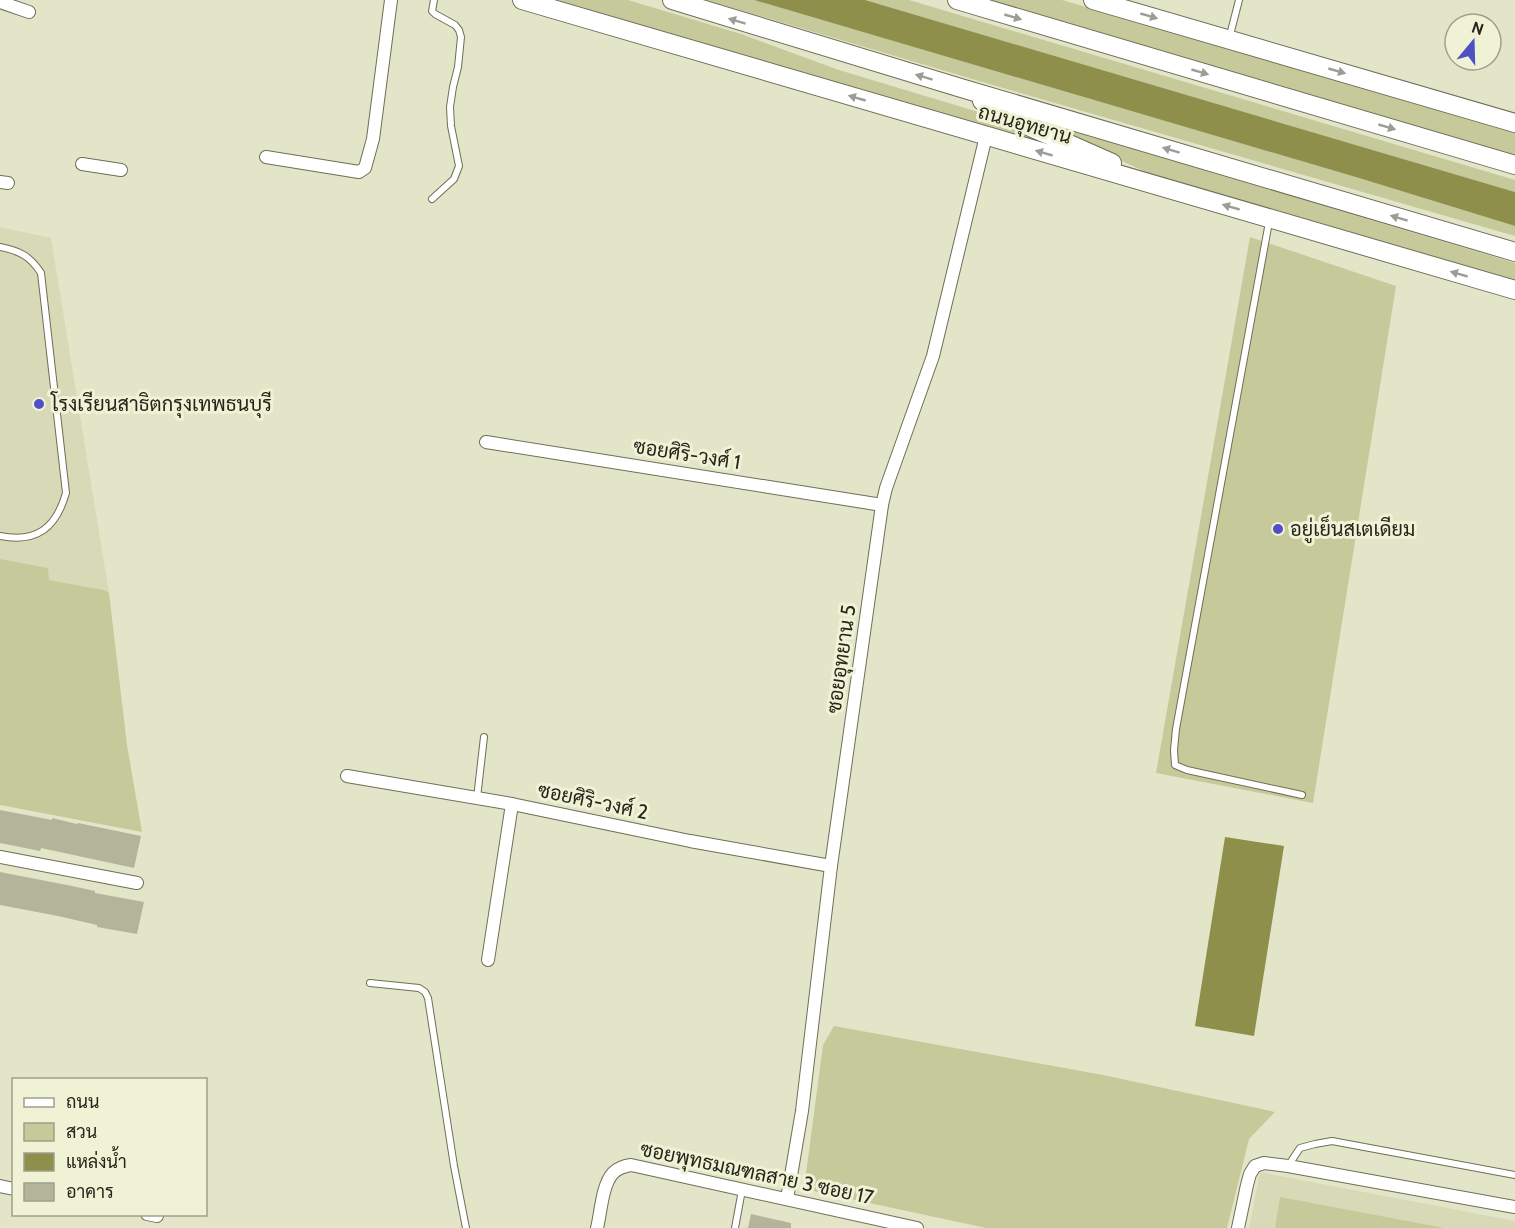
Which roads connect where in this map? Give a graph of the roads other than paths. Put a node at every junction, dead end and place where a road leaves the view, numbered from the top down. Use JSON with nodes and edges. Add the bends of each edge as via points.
{"nodes":[{"id":1,"x":391,"y":0,"type":"edge"},
{"id":2,"x":434,"y":0,"type":"edge"},
{"id":3,"x":522,"y":0,"type":"edge"},
{"id":4,"x":672,"y":0,"type":"edge"},
{"id":5,"x":957,"y":0,"type":"edge"},
{"id":6,"x":1093,"y":0,"type":"edge"},
{"id":7,"x":1239,"y":0,"type":"edge"},
{"id":8,"x":0,"y":2,"type":"edge"},
{"id":9,"x":29,"y":12,"type":"dead end"},
{"id":10,"x":1229,"y":39,"type":"junction"},
{"id":11,"x":961,"y":88,"type":"junction"},
{"id":12,"x":1515,"y":123,"type":"edge"},
{"id":13,"x":986,"y":136,"type":"junction"},
{"id":14,"x":266,"y":157,"type":"dead end"},
{"id":15,"x":82,"y":164,"type":"dead end"},
{"id":16,"x":1515,"y":165,"type":"edge"},
{"id":17,"x":122,"y":170,"type":"dead end"},
{"id":18,"x":1168,"y":189,"type":"junction"},
{"id":19,"x":432,"y":199,"type":"dead end"},
{"id":20,"x":1270,"y":218,"type":"junction"},
{"id":21,"x":0,"y":247,"type":"edge"},
{"id":22,"x":1515,"y":252,"type":"edge"},
{"id":23,"x":1515,"y":290,"type":"edge"},
{"id":24,"x":486,"y":442,"type":"dead end"},
{"id":25,"x":882,"y":505,"type":"junction"},
{"id":26,"x":0,"y":536,"type":"edge"},
{"id":27,"x":484,"y":737,"type":"dead end"},
{"id":28,"x":347,"y":776,"type":"dead end"},
{"id":29,"x":1302,"y":795,"type":"dead end"},
{"id":30,"x":477,"y":798,"type":"junction"},
{"id":31,"x":512,"y":804,"type":"junction"},
{"id":32,"x":0,"y":857,"type":"edge"},
{"id":33,"x":831,"y":866,"type":"junction"},
{"id":34,"x":138,"y":883,"type":"dead end"},
{"id":35,"x":488,"y":960,"type":"dead end"},
{"id":36,"x":370,"y":983,"type":"dead end"},
{"id":37,"x":1288,"y":1166,"type":"junction"},
{"id":38,"x":1515,"y":1175,"type":"edge"},
{"id":39,"x":743,"y":1189,"type":"junction"},
{"id":40,"x":788,"y":1199,"type":"junction"},
{"id":41,"x":1515,"y":1207,"type":"edge"},
{"id":42,"x":466,"y":1228,"type":"edge"},
{"id":43,"x":597,"y":1228,"type":"edge"},
{"id":44,"x":735,"y":1228,"type":"edge"},
{"id":45,"x":916,"y":1228,"type":"edge"},
{"id":46,"x":1238,"y":1228,"type":"edge"}],
"edges":[{"from":1,"to":14,"type":"street","via":[[373,139],[365,168],[359,172]]},
{"from":2,"to":19,"type":"lane","via":[[432,11],[455,25],[461,38],[450,107],[459,166],[454,179]]},
{"from":13,"to":3,"type":"main road","name":"ถนนอุทยาน","one_way":true},
{"from":11,"to":4,"type":"main road","name":"ถนนอุทยาน","one_way":true},
{"from":5,"to":16,"type":"main road","one_way":true},
{"from":6,"to":10,"type":"main road","one_way":true},
{"from":7,"to":10,"type":"lane"},
{"from":8,"to":9,"type":"street"},
{"from":10,"to":12,"type":"main road","one_way":true},
{"from":11,"to":18,"type":"main road","via":[[1008,117]]},
{"from":22,"to":11,"type":"main road","name":"ถนนอุทยาน","one_way":true},
{"from":18,"to":13,"type":"main road","name":"ถนนอุทยาน","one_way":true},
{"from":13,"to":25,"type":"street","name":"ซอยอุทยาน 5","via":[[933,356]]},
{"from":15,"to":17,"type":"street"},
{"from":20,"to":18,"type":"main road","name":"ถนนอุทยาน","one_way":true},
{"from":23,"to":20,"type":"main road","name":"ถนนอุทยาน","one_way":true},
{"from":20,"to":29,"type":"lane","via":[[1174,750],[1175,765],[1187,770]]},
{"from":21,"to":26,"type":"lane","via":[[33,261],[41,273],[66,493],[52,523],[36,536]]},
{"from":24,"to":25,"type":"street","name":"ซอยศิริ-วงศ์ 1"},
{"from":25,"to":33,"type":"street","name":"ซอยอุทยาน 5"},
{"from":27,"to":30,"type":"lane"},
{"from":28,"to":30,"type":"street","name":"ซอยศิริ-วงศ์ 2"},
{"from":30,"to":31,"type":"street","name":"ซอยศิริ-วงศ์ 2"},
{"from":31,"to":33,"type":"street","name":"ซอยศิริ-วงศ์ 2"},
{"from":31,"to":35,"type":"street"},
{"from":32,"to":34,"type":"street"},
{"from":33,"to":40,"type":"street","name":"ซอยอุทยาน 5"},
{"from":36,"to":42,"type":"lane","via":[[419,988],[428,998]]},
{"from":37,"to":38,"type":"lane","via":[[1300,1148],[1332,1142]]},
{"from":37,"to":41,"type":"street"},
{"from":37,"to":46,"type":"street","via":[[1255,1166]]},
{"from":39,"to":40,"type":"street","name":"ซอยพุทธมณฑลสาย 3 ซอย 17"},
{"from":39,"to":43,"type":"street","name":"ซอยพุทธมณฑลสาย 3 ซอย 17","via":[[631,1165],[620,1167],[606,1186]]},
{"from":39,"to":44,"type":"lane"},
{"from":40,"to":45,"type":"street","name":"ซอยพุทธมณฑลสาย 3 ซอย 17"}]}
